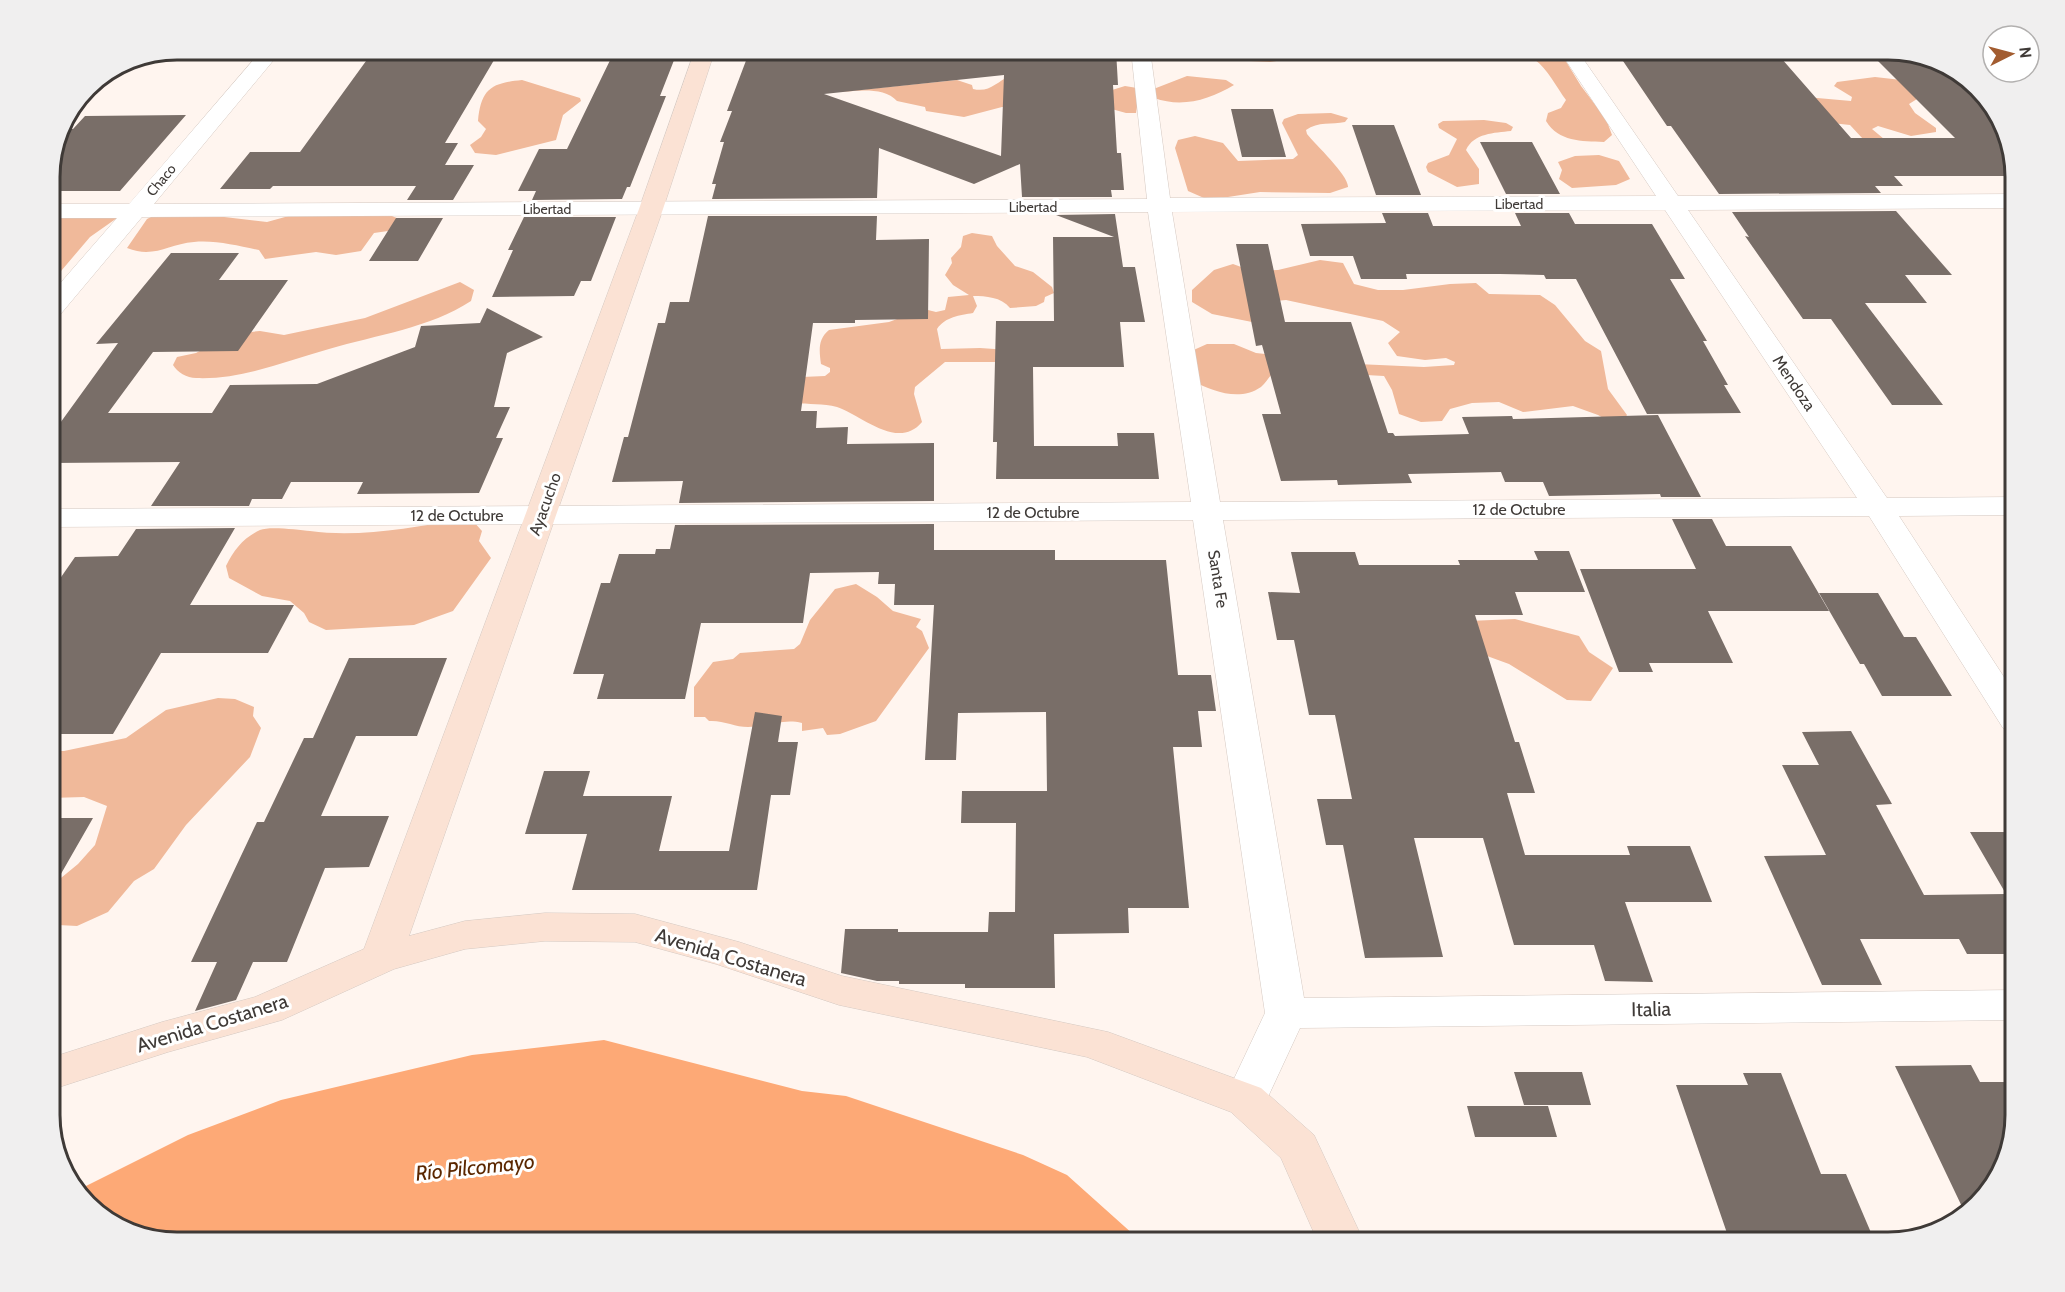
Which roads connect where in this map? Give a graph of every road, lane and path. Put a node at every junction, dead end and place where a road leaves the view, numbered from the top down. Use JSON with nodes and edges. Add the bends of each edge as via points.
{"nodes":[{"id":1,"x":263,"y":60,"type":"edge"},
{"id":2,"x":702,"y":60,"type":"edge"},
{"id":3,"x":1141,"y":60,"type":"edge"},
{"id":4,"x":1575,"y":60,"type":"edge"},
{"id":5,"x":2005,"y":201,"type":"edge"},
{"id":6,"x":1673,"y":203,"type":"junction"},
{"id":7,"x":1159,"y":206,"type":"junction"},
{"id":8,"x":651,"y":209,"type":"junction"},
{"id":9,"x":60,"y":211,"type":"edge"},
{"id":10,"x":134,"y":212,"type":"junction"},
{"id":11,"x":60,"y":299,"type":"edge"},
{"id":12,"x":2005,"y":506,"type":"edge"},
{"id":13,"x":1878,"y":507,"type":"junction"},
{"id":14,"x":1208,"y":511,"type":"junction"},
{"id":15,"x":541,"y":514,"type":"junction"},
{"id":16,"x":60,"y":518,"type":"edge"},
{"id":17,"x":2005,"y":703,"type":"edge"},
{"id":18,"x":381,"y":958,"type":"junction"},
{"id":19,"x":2005,"y":1005,"type":"edge"},
{"id":20,"x":1286,"y":1013,"type":"junction"},
{"id":21,"x":60,"y":1071,"type":"edge"},
{"id":22,"x":1246,"y":1100,"type":"junction"},
{"id":23,"x":1336,"y":1232,"type":"edge"}],
"edges":[{"from":1,"to":10,"type":"street","name":"Chaco"},
{"from":2,"to":8,"type":"street","name":"Ayacucho"},
{"from":3,"to":7,"type":"street","name":"Santa Fe"},
{"from":4,"to":6,"type":"street","name":"Mendoza"},
{"from":5,"to":6,"type":"street","name":"Libertad"},
{"from":6,"to":7,"type":"street","name":"Libertad"},
{"from":6,"to":13,"type":"street","name":"Mendoza"},
{"from":7,"to":8,"type":"street","name":"Libertad"},
{"from":7,"to":14,"type":"street","name":"Santa Fe"},
{"from":8,"to":10,"type":"street","name":"Libertad"},
{"from":8,"to":15,"type":"street","name":"Ayacucho"},
{"from":9,"to":10,"type":"street","name":"Libertad"},
{"from":10,"to":11,"type":"street","name":"Chaco"},
{"from":12,"to":13,"type":"street","name":"12 de Octubre"},
{"from":13,"to":14,"type":"street","name":"12 de Octubre"},
{"from":13,"to":17,"type":"street","name":"Mendoza"},
{"from":14,"to":15,"type":"street","name":"12 de Octubre"},
{"from":14,"to":20,"type":"street","name":"Santa Fe"},
{"from":15,"to":16,"type":"street","name":"12 de Octubre"},
{"from":15,"to":18,"type":"street","name":"Ayacucho"},
{"from":18,"to":21,"type":"street","name":"Avenida Costanera","via":[[267,1010]]},
{"from":18,"to":22,"type":"street","name":"Avenida Costanera","via":[[465,935],[545,927],[635,928],[726,952],[839,990],[1093,1043]]},
{"from":19,"to":20,"type":"street","name":"Italia"},
{"from":20,"to":22,"type":"street"},
{"from":22,"to":23,"type":"street","name":"Avenida Costanera","via":[[1298,1147]]}]}
